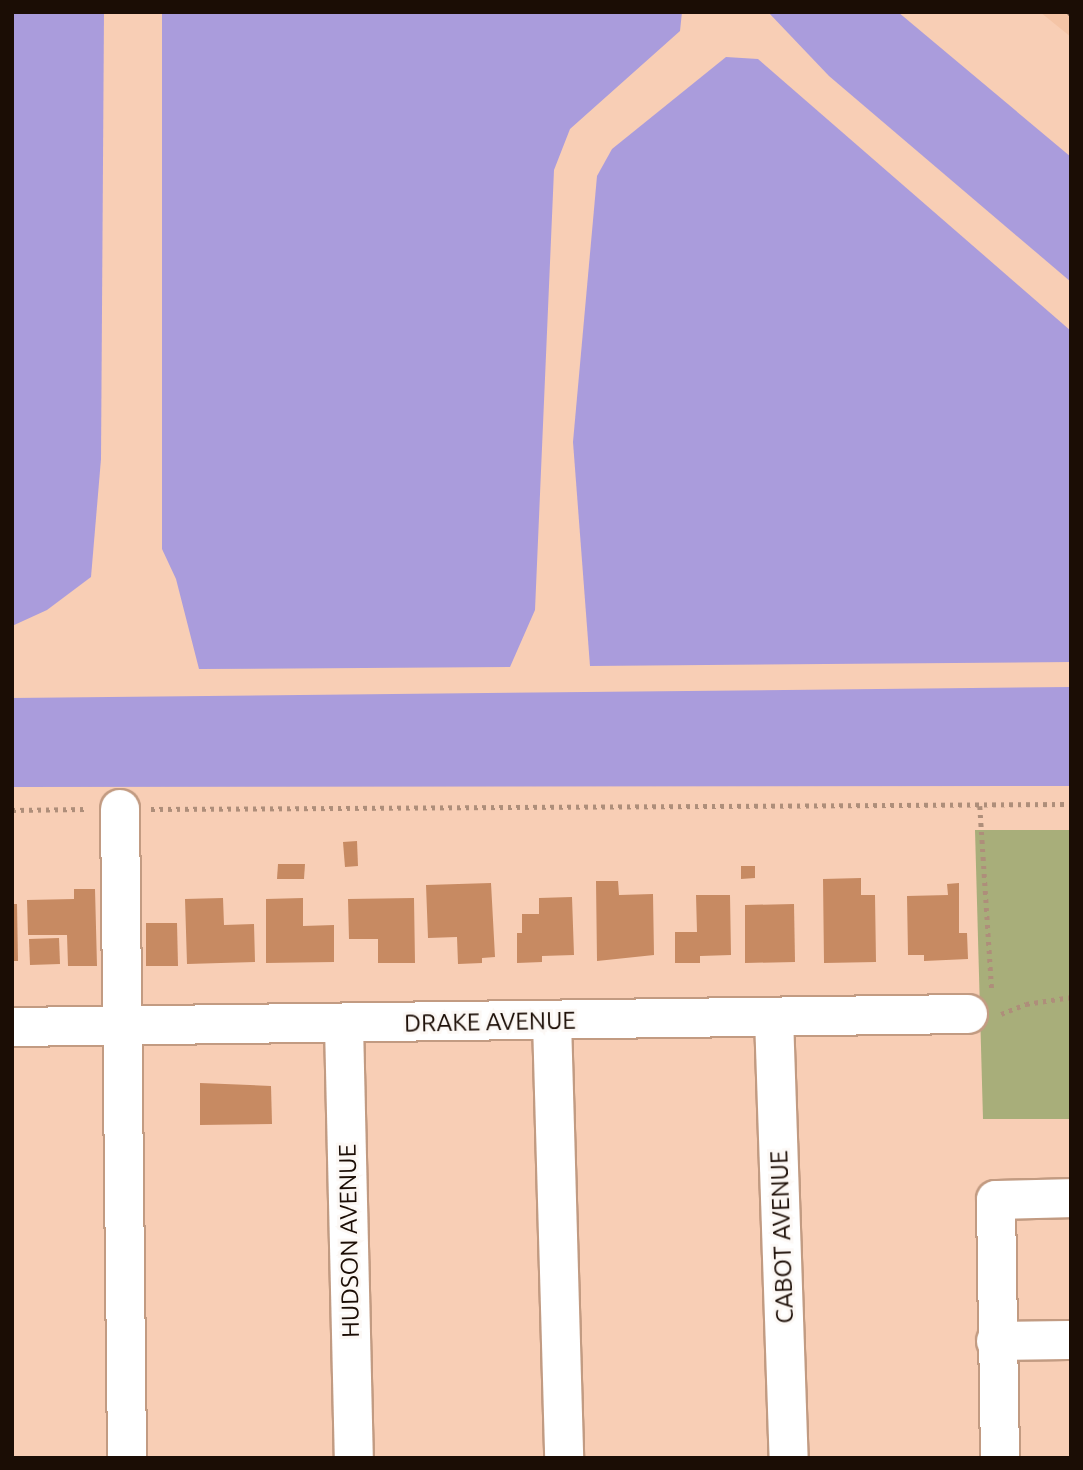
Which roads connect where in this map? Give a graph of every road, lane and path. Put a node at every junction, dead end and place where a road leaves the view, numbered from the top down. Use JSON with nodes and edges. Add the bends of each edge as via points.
{"nodes":[{"id":1,"x":1071,"y":804,"type":"edge"},
{"id":2,"x":980,"y":806,"type":"junction"},
{"id":3,"x":120,"y":809,"type":"junction"},
{"id":4,"x":12,"y":810,"type":"edge"},
{"id":5,"x":1071,"y":997,"type":"edge"},
{"id":6,"x":982,"y":1015,"type":"junction"},
{"id":7,"x":774,"y":1017,"type":"junction"},
{"id":8,"x":552,"y":1021,"type":"junction"},
{"id":9,"x":344,"y":1025,"type":"junction"},
{"id":10,"x":119,"y":1026,"type":"junction"},
{"id":11,"x":12,"y":1027,"type":"edge"},
{"id":12,"x":1071,"y":1198,"type":"edge"},
{"id":13,"x":1071,"y":1340,"type":"edge"},
{"id":14,"x":996,"y":1341,"type":"junction"},
{"id":15,"x":127,"y":1458,"type":"edge"},
{"id":16,"x":354,"y":1458,"type":"edge"},
{"id":17,"x":564,"y":1458,"type":"edge"},
{"id":18,"x":789,"y":1458,"type":"edge"},
{"id":19,"x":999,"y":1458,"type":"edge"}],
"edges":[{"from":1,"to":2,"type":"path"},
{"from":2,"to":3,"type":"path"},
{"from":2,"to":6,"type":"path","via":[[990,982]]},
{"from":3,"to":4,"type":"path"},
{"from":3,"to":10,"type":"street"},
{"from":5,"to":6,"type":"path"},
{"from":6,"to":7,"type":"street","name":"DRAKE AVENUE"},
{"from":7,"to":8,"type":"street","name":"DRAKE AVENUE"},
{"from":7,"to":18,"type":"street","name":"CABOT AVENUE"},
{"from":8,"to":9,"type":"street","name":"DRAKE AVENUE"},
{"from":8,"to":17,"type":"street"},
{"from":9,"to":10,"type":"street","name":"DRAKE AVENUE"},
{"from":9,"to":16,"type":"street","name":"HUDSON AVENUE"},
{"from":10,"to":11,"type":"street","name":"DRAKE AVENUE"},
{"from":10,"to":15,"type":"street"},
{"from":12,"to":14,"type":"street","via":[[996,1200]]},
{"from":13,"to":14,"type":"street"},
{"from":14,"to":19,"type":"street"}]}
